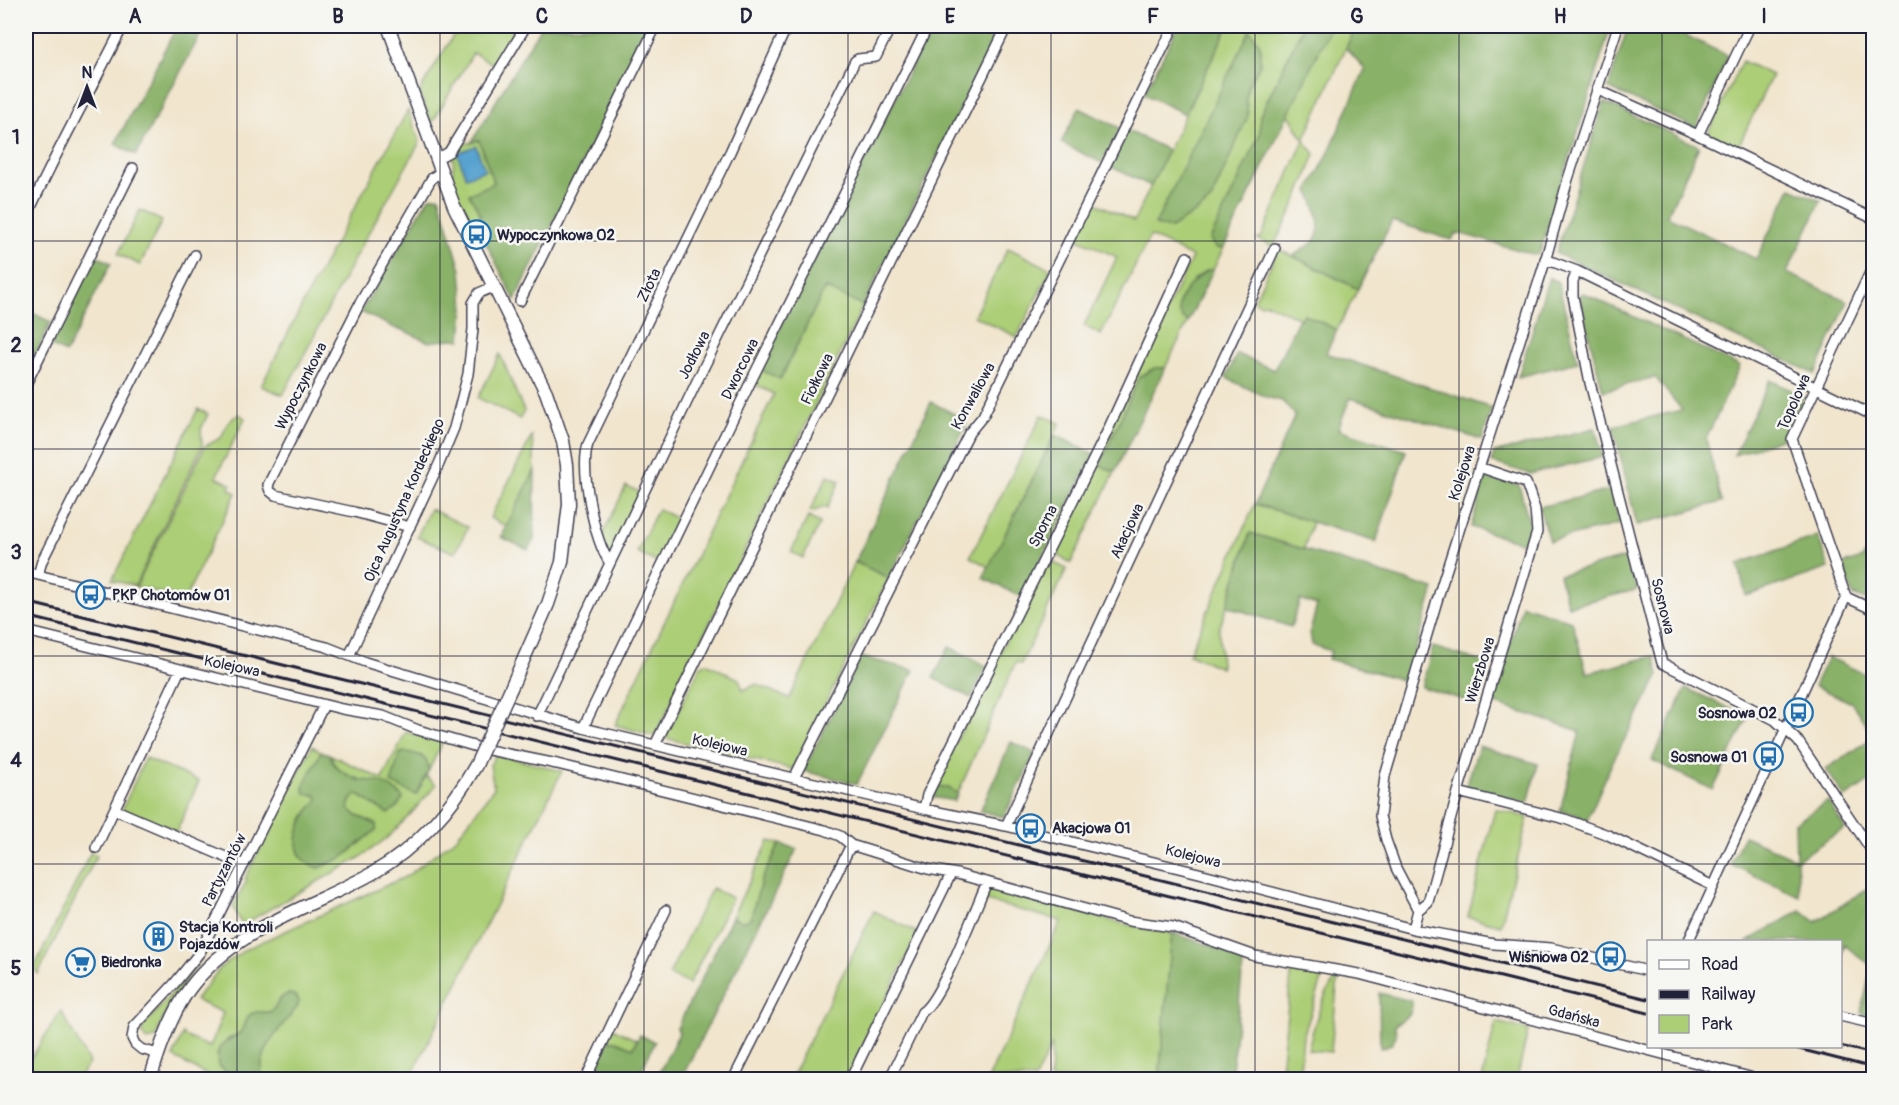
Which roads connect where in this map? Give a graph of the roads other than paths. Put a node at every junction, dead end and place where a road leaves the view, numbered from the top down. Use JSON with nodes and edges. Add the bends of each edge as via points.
{"nodes":[{"id":1,"x":123,"y":26,"type":"edge"},
{"id":2,"x":388,"y":26,"type":"edge"},
{"id":3,"x":526,"y":26,"type":"edge"},
{"id":4,"x":656,"y":26,"type":"edge"},
{"id":5,"x":787,"y":26,"type":"edge"},
{"id":6,"x":891,"y":26,"type":"edge"},
{"id":7,"x":928,"y":26,"type":"edge"},
{"id":8,"x":1007,"y":26,"type":"edge"},
{"id":9,"x":1174,"y":26,"type":"edge"},
{"id":10,"x":1618,"y":26,"type":"edge"},
{"id":11,"x":1750,"y":26,"type":"edge"},
{"id":12,"x":1598,"y":90,"type":"junction"},
{"id":13,"x":1698,"y":135,"type":"junction"},
{"id":14,"x":436,"y":159,"type":"junction"},
{"id":15,"x":133,"y":168,"type":"dead end"},
{"id":16,"x":441,"y":172,"type":"junction"},
{"id":17,"x":26,"y":218,"type":"edge"},
{"id":18,"x":1874,"y":219,"type":"edge"},
{"id":19,"x":1275,"y":248,"type":"dead end"},
{"id":20,"x":195,"y":255,"type":"dead end"},
{"id":21,"x":1187,"y":257,"type":"dead end"},
{"id":22,"x":1545,"y":259,"type":"junction"},
{"id":23,"x":1874,"y":264,"type":"edge"},
{"id":24,"x":1577,"y":271,"type":"junction"},
{"id":25,"x":493,"y":287,"type":"junction"},
{"id":26,"x":520,"y":302,"type":"dead end"},
{"id":27,"x":26,"y":384,"type":"edge"},
{"id":28,"x":1816,"y":389,"type":"junction"},
{"id":29,"x":1874,"y":416,"type":"edge"},
{"id":30,"x":1479,"y":467,"type":"junction"},
{"id":31,"x":410,"y":527,"type":"junction"},
{"id":32,"x":610,"y":563,"type":"junction"},
{"id":33,"x":26,"y":572,"type":"edge"},
{"id":34,"x":38,"y":575,"type":"junction"},
{"id":35,"x":1846,"y":597,"type":"junction"},
{"id":36,"x":1874,"y":610,"type":"edge"},
{"id":37,"x":30,"y":632,"type":"edge"},
{"id":38,"x":26,"y":640,"type":"edge"},
{"id":39,"x":350,"y":654,"type":"junction"},
{"id":40,"x":180,"y":670,"type":"junction"},
{"id":41,"x":324,"y":705,"type":"junction"},
{"id":42,"x":537,"y":716,"type":"junction"},
{"id":43,"x":583,"y":728,"type":"junction"},
{"id":44,"x":1786,"y":728,"type":"junction"},
{"id":45,"x":655,"y":746,"type":"junction"},
{"id":46,"x":794,"y":778,"type":"junction"},
{"id":47,"x":1458,"y":792,"type":"junction"},
{"id":48,"x":924,"y":809,"type":"junction"},
{"id":49,"x":116,"y":810,"type":"junction"},
{"id":50,"x":1006,"y":826,"type":"junction"},
{"id":51,"x":851,"y":845,"type":"junction"},
{"id":52,"x":96,"y":848,"type":"dead end"},
{"id":53,"x":1874,"y":854,"type":"edge"},
{"id":54,"x":244,"y":865,"type":"junction"},
{"id":55,"x":951,"y":874,"type":"junction"},
{"id":56,"x":987,"y":882,"type":"junction"},
{"id":57,"x":1713,"y":886,"type":"junction"},
{"id":58,"x":1054,"y":900,"type":"joint"},
{"id":59,"x":666,"y":910,"type":"dead end"},
{"id":60,"x":1418,"y":910,"type":"junction"},
{"id":61,"x":1413,"y":929,"type":"junction"},
{"id":62,"x":1689,"y":940,"type":"edge"},
{"id":63,"x":1647,"y":971,"type":"edge"},
{"id":64,"x":1842,"y":1016,"type":"edge"},
{"id":65,"x":1874,"y":1024,"type":"edge"},
{"id":66,"x":158,"y":1054,"type":"junction"},
{"id":67,"x":1732,"y":1076,"type":"edge"},
{"id":68,"x":150,"y":1080,"type":"edge"},
{"id":69,"x":585,"y":1080,"type":"edge"},
{"id":70,"x":733,"y":1080,"type":"edge"},
{"id":71,"x":850,"y":1080,"type":"edge"},
{"id":72,"x":889,"y":1080,"type":"edge"},
{"id":73,"x":1761,"y":1080,"type":"edge"}],
"edges":[{"from":1,"to":17,"type":"street"},
{"from":2,"to":14,"type":"street"},
{"from":3,"to":14,"type":"street","via":[[449,152]]},
{"from":4,"to":26,"type":"street"},
{"from":5,"to":32,"type":"street","name":"Złota","via":[[585,456],[596,534]]},
{"from":6,"to":32,"type":"street","name":"Jodłowa","via":[[876,57],[855,61]]},
{"from":7,"to":43,"type":"street","name":"Dworcowa"},
{"from":8,"to":45,"type":"street","name":"Fiołkowa"},
{"from":9,"to":46,"type":"street","name":"Konwaliowa","via":[[983,416],[969,433]]},
{"from":10,"to":12,"type":"street","name":"Kolejowa"},
{"from":11,"to":13,"type":"street"},
{"from":12,"to":13,"type":"street"},
{"from":12,"to":22,"type":"street","name":"Kolejowa"},
{"from":13,"to":18,"type":"street"},
{"from":14,"to":16,"type":"street"},
{"from":15,"to":27,"type":"street"},
{"from":16,"to":25,"type":"street"},
{"from":16,"to":31,"type":"street","name":"Wypoczynkowa","via":[[432,178],[361,301],[268,484],[275,495]]},
{"from":19,"to":50,"type":"street","name":"Akacjowa"},
{"from":20,"to":34,"type":"street"},
{"from":21,"to":48,"type":"street","name":"Sporna","via":[[1106,434],[927,795]]},
{"from":22,"to":24,"type":"street"},
{"from":22,"to":30,"type":"street","name":"Kolejowa"},
{"from":23,"to":28,"type":"street","name":"Topolowa"},
{"from":24,"to":28,"type":"street"},
{"from":24,"to":44,"type":"street","name":"Sosnowa","via":[[1573,296],[1590,383],[1662,663]]},
{"from":25,"to":31,"type":"street","name":"Ojca Augustyna Kordeckiego","via":[[474,298],[463,398]]},
{"from":25,"to":66,"type":"street","bridge":true,"via":[[552,405],[563,441],[569,487],[568,521],[559,572],[548,604],[476,765],[443,813],[411,846],[375,872],[264,926],[220,956],[183,998]]},
{"from":28,"to":29,"type":"street"},
{"from":28,"to":35,"type":"street","name":"Topolowa","via":[[1792,439]]},
{"from":30,"to":47,"type":"street","name":"Wierzbowa","via":[[1526,483],[1537,532]]},
{"from":30,"to":60,"type":"street","name":"Kolejowa","via":[[1381,796],[1380,816],[1386,840]]},
{"from":31,"to":39,"type":"street","name":"Ojca Augustyna Kordeckiego"},
{"from":32,"to":42,"type":"street","name":"Jodłowa"},
{"from":33,"to":34,"type":"street","name":"Kolejowa"},
{"from":34,"to":39,"type":"street","name":"Kolejowa"},
{"from":35,"to":36,"type":"street"},
{"from":35,"to":44,"type":"street"},
{"from":37,"to":38,"type":"street"},
{"from":37,"to":40,"type":"street","name":"Kolejowa"},
{"from":39,"to":42,"type":"street","name":"Kolejowa"},
{"from":40,"to":41,"type":"street","name":"Kolejowa"},
{"from":40,"to":49,"type":"street"},
{"from":41,"to":51,"type":"street","name":"Kolejowa","via":[[383,716],[484,749],[825,830]]},
{"from":41,"to":54,"type":"street","name":"Partyzantów"},
{"from":42,"to":43,"type":"street","name":"Kolejowa"},
{"from":43,"to":45,"type":"street","name":"Kolejowa"},
{"from":44,"to":53,"type":"street","name":"Sosnowa"},
{"from":44,"to":57,"type":"street"},
{"from":45,"to":46,"type":"street","name":"Kolejowa"},
{"from":46,"to":48,"type":"street","name":"Kolejowa"},
{"from":47,"to":57,"type":"street","via":[[1565,819],[1608,835]]},
{"from":47,"to":60,"type":"street","name":"Wierzbowa","via":[[1428,902]]},
{"from":48,"to":50,"type":"street","name":"Kolejowa"},
{"from":49,"to":52,"type":"street"},
{"from":49,"to":54,"type":"street"},
{"from":50,"to":61,"type":"street","name":"Kolejowa"},
{"from":51,"to":55,"type":"street","name":"Kolejowa"},
{"from":51,"to":70,"type":"street"},
{"from":54,"to":66,"type":"street","name":"Partyzantów","via":[[200,952],[134,1027],[135,1044]]},
{"from":55,"to":56,"type":"street","name":"Kolejowa"},
{"from":55,"to":71,"type":"street"},
{"from":56,"to":58,"type":"street","name":"Kolejowa"},
{"from":56,"to":72,"type":"street","via":[[939,990],[922,1012]]},
{"from":57,"to":62,"type":"street"},
{"from":58,"to":67,"type":"street","name":"Gdańska","via":[[1129,921],[1173,927],[1268,959],[1380,979]]},
{"from":59,"to":69,"type":"street"},
{"from":60,"to":61,"type":"street"},
{"from":61,"to":63,"type":"street","name":"Kolejowa","via":[[1494,944],[1551,948]]},
{"from":64,"to":65,"type":"street"},
{"from":66,"to":68,"type":"street"},
{"from":67,"to":73,"type":"street","name":"Gdańska"}]}
